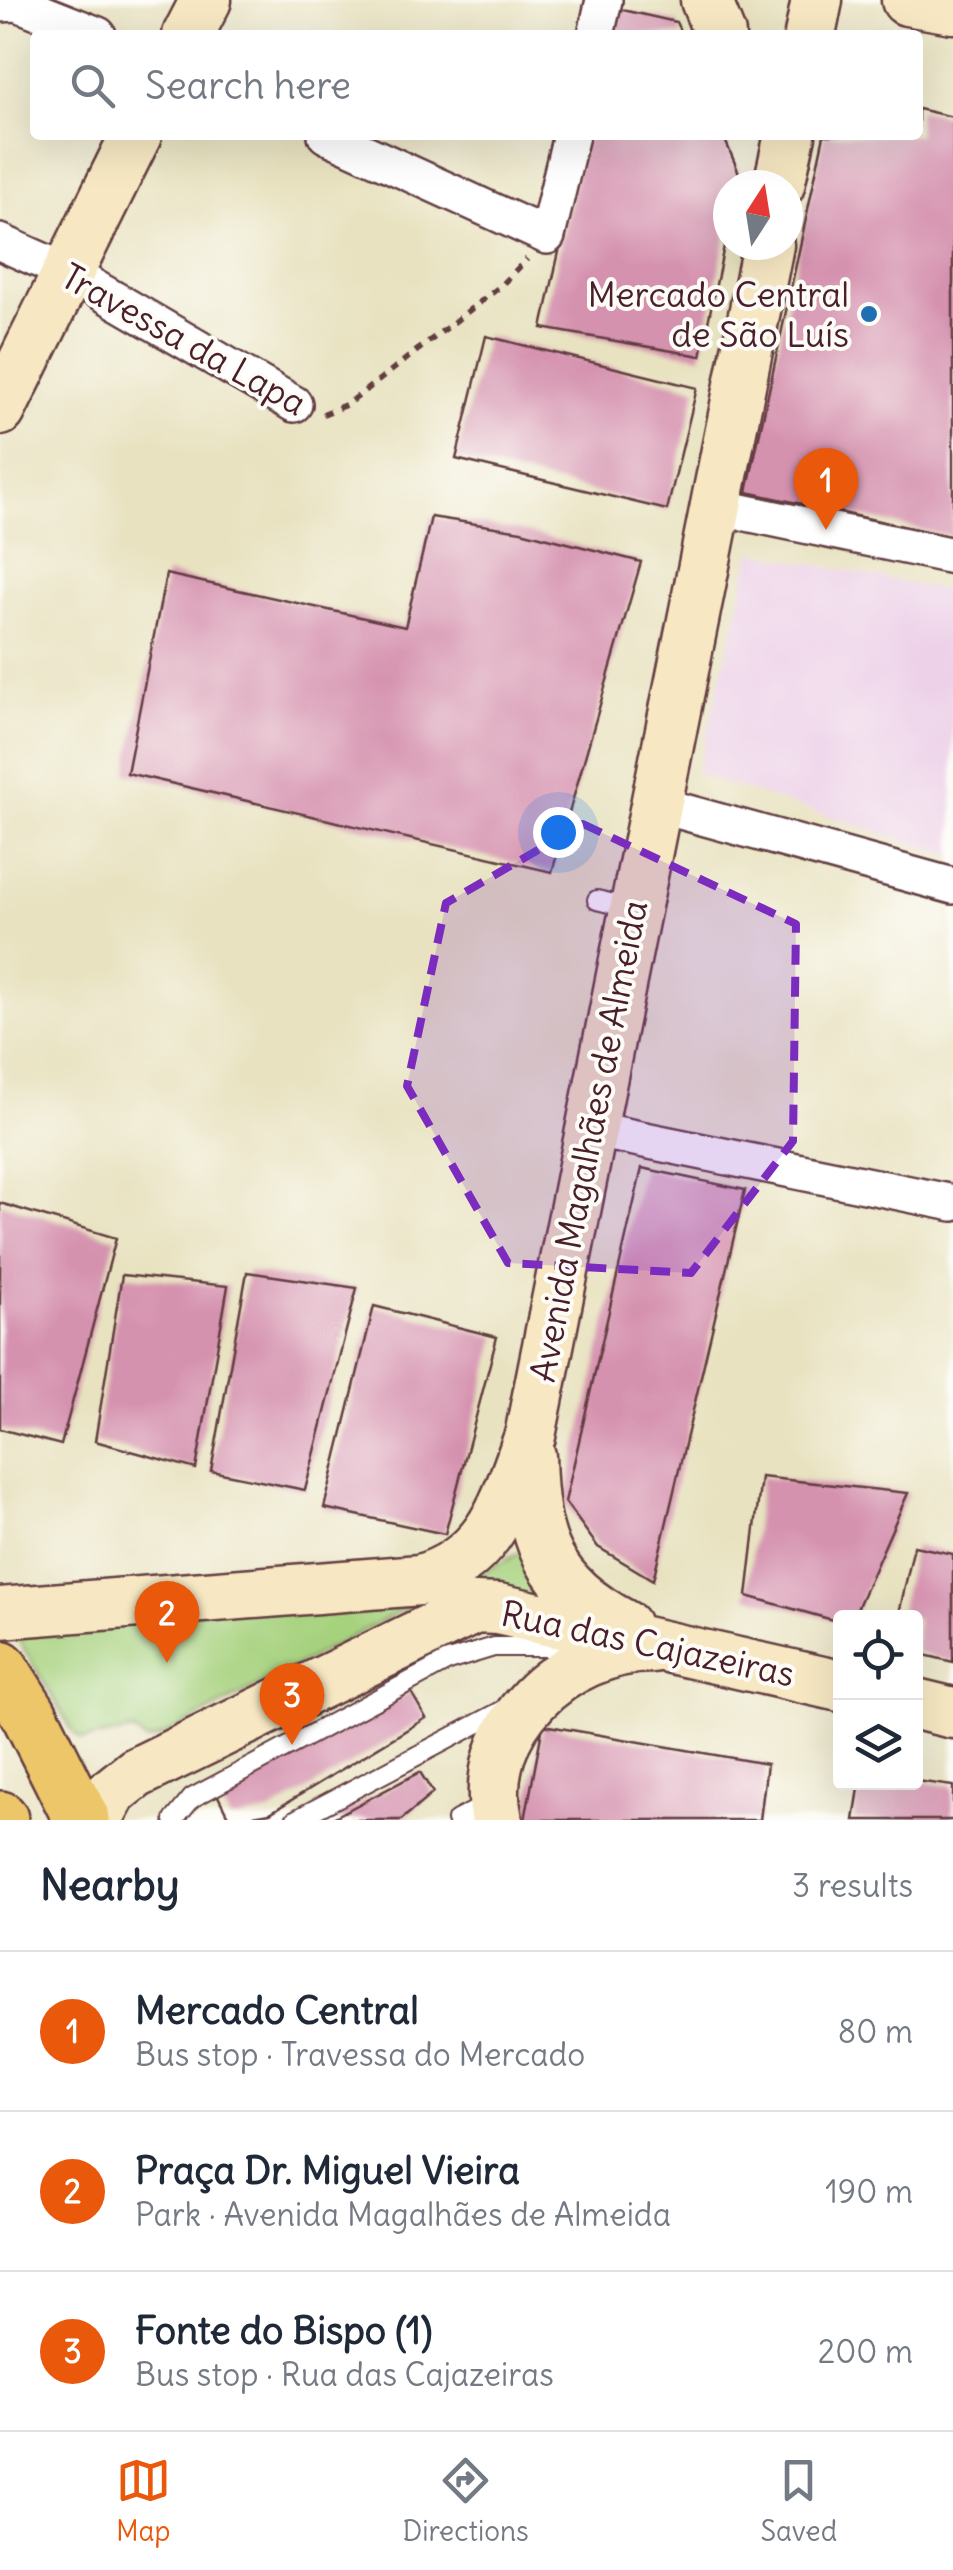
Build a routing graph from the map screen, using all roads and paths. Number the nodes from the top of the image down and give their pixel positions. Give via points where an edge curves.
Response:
1 (206, 0) edge
2 (604, 0) edge
3 (706, 0) edge
4 (817, 0) edge
5 (907, 0) edge
6 (0, 4) edge
7 (953, 8) edge
8 (85, 30) edge
9 (191, 30) edge
10 (597, 30) edge
11 (718, 30) edge
12 (811, 30) edge
13 (133, 140) edge
14 (337, 140) edge
15 (571, 140) edge
16 (765, 140) edge
17 (783, 167) edge
18 (547, 236) junction
19 (0, 242) edge
20 (765, 260) edge
21 (67, 272) junction
22 (294, 404) joint
23 (0, 410) edge
24 (718, 508) junction
25 (953, 556) edge
26 (655, 804) junction
27 (953, 886) edge
28 (591, 1129) junction
29 (953, 1204) edge
30 (530, 1436) junction
31 (0, 1613) edge
32 (669, 1648) junction
33 (0, 1668) edge
34 (833, 1684) edge
35 (541, 1690) junction
36 (923, 1706) edge
37 (953, 1713) edge
38 (482, 1814) edge
39 (82, 1820) edge
40 (98, 1820) edge
41 (174, 1820) edge
42 (294, 1820) edge

1 - 9 main road
2 - 10 street
3 - 11 main road
4 - 12 main road
5 - 7 main road
6 - 8 street via 17,3
13 - 21 main road
14 - 18 street
15 - 18 street
16 - 17 main road
18 - 22 path, Travessa da Lapa via 502,285 348,404 320,414
19 - 21 street, Travessa da Lapa
20 - 24 main road, Avenida Magalhães de Almeida
21 - 22 street, Travessa da Lapa
21 - 23 main road
24 - 25 street
24 - 26 main road, Avenida Magalhães de Almeida
26 - 27 street
26 - 28 main road, Avenida Magalhães de Almeida via 616,905
28 - 29 street
28 - 30 main road, Avenida Magalhães de Almeida
30 - 31 main road, Avenida Magalhães de Almeida via 485,1539 437,1575
30 - 32 main road via 538,1536 557,1572 607,1617
32 - 34 main road, Rua das Cajazeiras
32 - 35 main road via 582,1665
32 - 40 main road, Rua das Cajazeiras via 498,1609 461,1612 136,1773 112,1792
32 - 41 lane via 470,1652 192,1798
33 - 39 main road
35 - 38 main road via 516,1720
35 - 42 lane
36 - 37 main road

